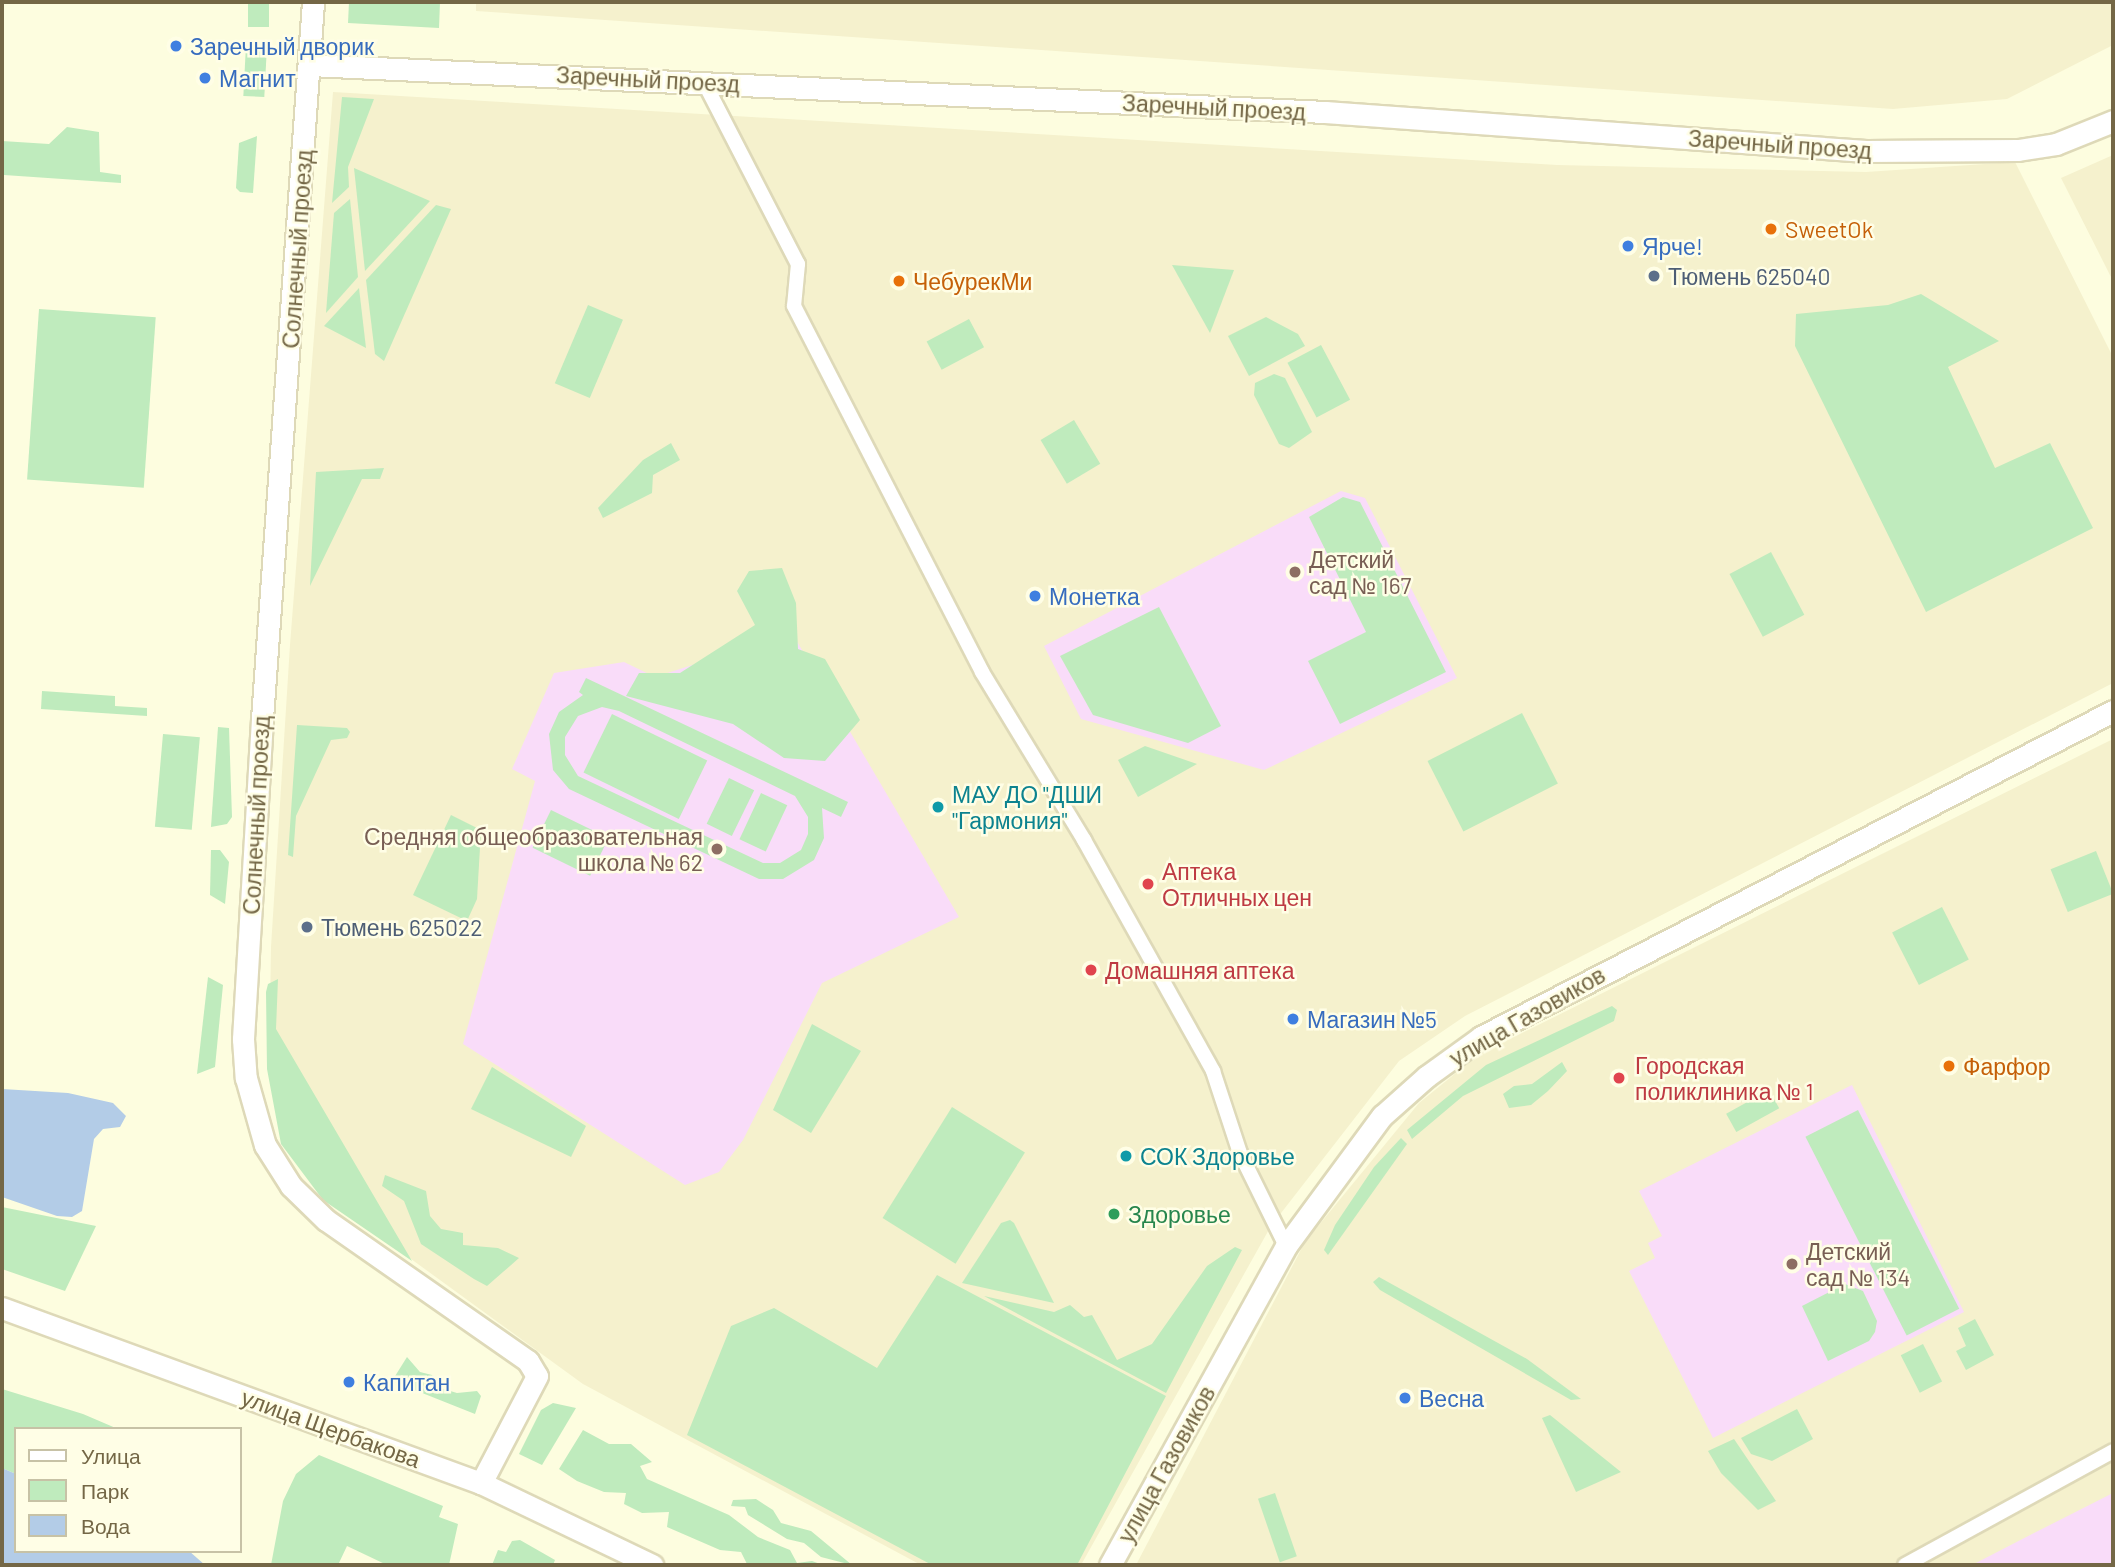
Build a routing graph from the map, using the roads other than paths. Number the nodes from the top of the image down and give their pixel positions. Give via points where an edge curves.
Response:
1 (313, 2) edge
2 (310, 65) junction
3 (704, 82) junction
4 (2113, 121) edge
5 (2113, 711) edge
6 (1286, 1246) junction
7 (2, 1308) edge
8 (2113, 1451) edge
9 (481, 1483) junction
10 (652, 1565) edge
11 (1110, 1565) edge
12 (1905, 1565) edge

1 - 2 street, Солнечный проезд
2 - 3 street, Заречный проезд
2 - 9 street, Солнечный проезд via 261,719 243,1040 246,1078 265,1145 291,1186 326,1220 519,1351 537,1376
3 - 4 street, Заречный проезд via 1325,112 1928,153 2056,144
3 - 6 street via 798,264 794,306 982,672 1084,840 1213,1071 1240,1153
5 - 6 street, улица Газовиков via 1480,1037 1382,1116
6 - 11 street, улица Газовиков
7 - 9 street, улица Щербакова
8 - 12 street
9 - 10 street, улица Щербакова

